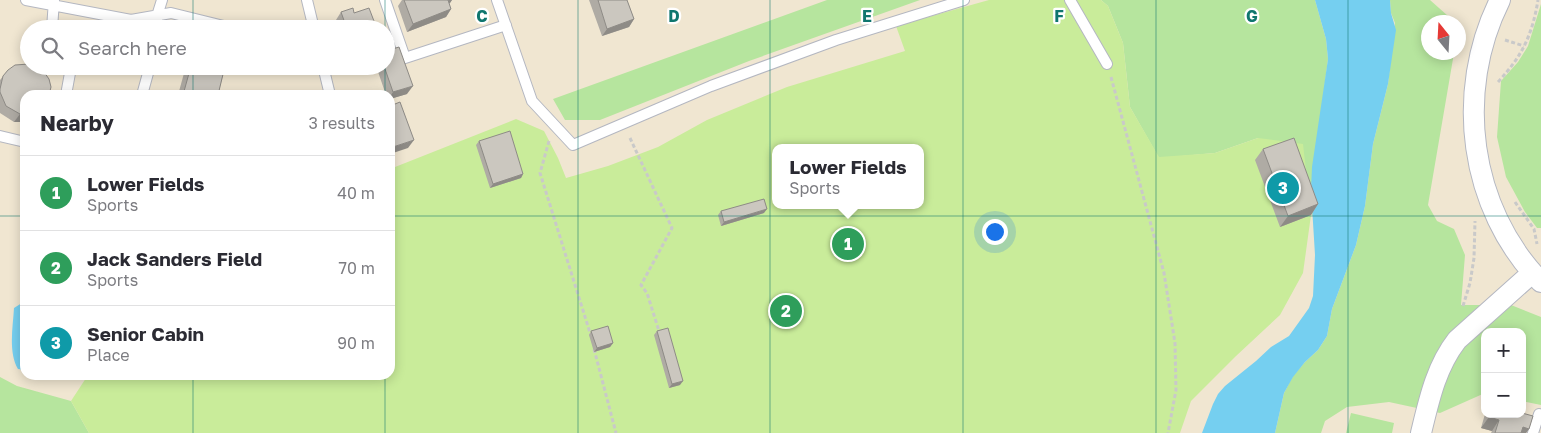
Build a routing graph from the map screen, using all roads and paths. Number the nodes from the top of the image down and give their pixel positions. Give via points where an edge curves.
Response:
1 (26, 0) edge
2 (162, 0) edge
3 (307, 0) edge
4 (385, 0) edge
5 (497, 0) edge
6 (964, 0) edge
7 (1070, 0) edge
8 (1538, 0) edge
9 (1494, 2) edge
10 (54, 3) edge
11 (157, 16) junction
12 (53, 20) edge
13 (157, 20) edge
14 (200, 20) edge
15 (312, 20) edge
16 (392, 20) edge
17 (506, 25) junction
18 (395, 29) edge
19 (1500, 38) dead end
20 (1524, 46) junction
21 (1107, 64) joint
22 (70, 75) edge
23 (148, 75) edge
24 (325, 75) edge
25 (1498, 83) dead end
26 (67, 90) edge
27 (143, 90) edge
28 (329, 90) edge
29 (554, 124) junction
30 (623, 124) junction
31 (0, 136) edge
32 (20, 141) edge
33 (1511, 195) dead end
34 (1475, 215) dead end
35 (1537, 245) dead end
36 (1536, 278) edge
37 (1462, 312) dead end
38 (660, 330) edge
39 (591, 337) edge
40 (594, 347) edge
41 (1539, 414) dead end
42 (616, 433) edge
43 (1168, 433) edge
44 (1421, 433) edge
45 (1533, 433) edge

1 - 10 lane
2 - 11 lane
3 - 15 lane
4 - 16 lane
5 - 17 lane
6 - 30 lane via 836,40 711,86
7 - 21 lane
8 - 20 path
9 - 36 street via 1479,58 1474,107 1476,150 1482,182 1493,211 1508,241
10 - 11 lane via 131,20
10 - 12 lane
11 - 13 lane
11 - 14 lane via 172,13
17 - 18 lane via 405,58
17 - 29 lane via 532,101
19 - 20 path
20 - 25 path via 1515,64
21 - 43 path via 1164,273 1175,344 1176,390
22 - 26 lane
23 - 27 lane
24 - 28 lane
29 - 30 lane via 573,144
29 - 39 path via 540,172
30 - 38 path via 672,228 641,285
31 - 32 lane
33 - 35 path via 1534,230
34 - 37 path via 1474,258
36 - 44 street via 1457,340 1438,371
40 - 42 path
41 - 45 lane

